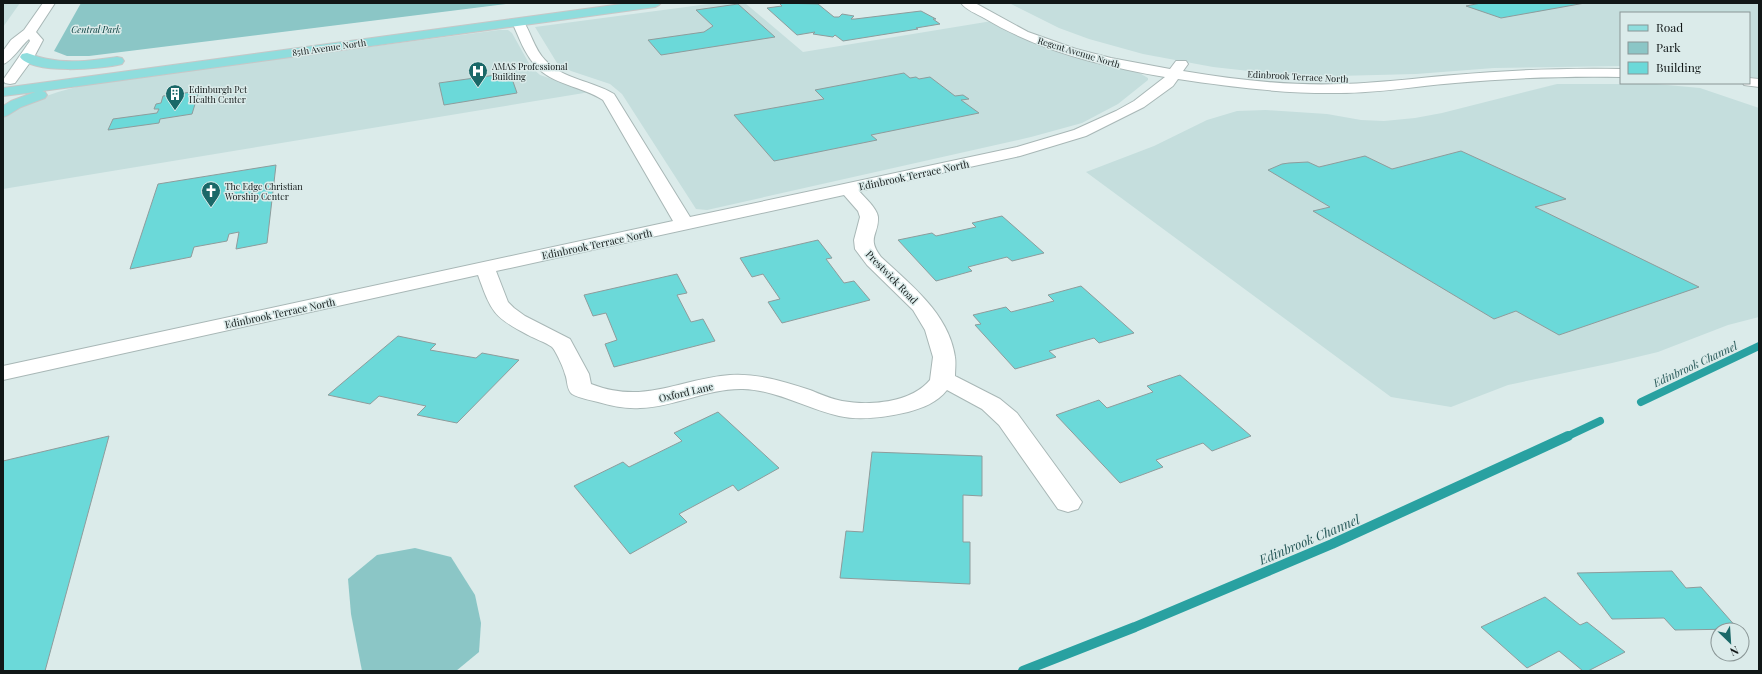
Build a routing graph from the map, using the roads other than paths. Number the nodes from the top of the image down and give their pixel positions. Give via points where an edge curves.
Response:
1 (49, 3) edge
2 (591, 3) edge
3 (655, 3) edge
4 (967, 3) edge
5 (518, 22) junction
6 (29, 34) junction
7 (317, 36) dead end
8 (337, 36) junction
9 (1100, 46) dead end
10 (27, 57) junction
11 (3, 60) edge
12 (127, 68) junction
13 (1178, 70) junction
14 (1620, 73) edge
15 (5, 85) edge
16 (3, 112) edge
17 (848, 189) junction
18 (685, 225) junction
19 (485, 268) junction
20 (3, 373) edge
21 (943, 379) junction
22 (1068, 502) dead end

1 - 6 street
2 - 8 main road, 85th Avenue North
3 - 5 main road, 85th Avenue North
4 - 13 street, Regent Avenue North via 1017,31 1052,45 1107,62
5 - 12 main road, 85th Avenue North
5 - 18 street via 539,62 547,69 600,90 609,98
6 - 10 street via 37,40
6 - 11 street via 16,42
7 - 8 main road
8 - 15 main road, 85th Avenue North
9 - 13 street, Regent Avenue North
10 - 12 main road via 39,62 64,66
10 - 15 street
12 - 15 main road, 85th Avenue North
12 - 16 main road via 60,88 16,104
13 - 14 street, Edinbrook Terrace North via 1238,84 1294,88 1364,88 1555,73
13 - 17 street, Edinbrook Terrace North via 1168,83 1139,104 1080,133 982,160
17 - 18 street, Edinbrook Terrace North
17 - 21 street, Prestwick Road via 869,217 864,240 865,249 921,306 936,330 944,357
18 - 19 street, Edinbrook Terrace North
19 - 20 street, Edinbrook Terrace North
19 - 21 street, Oxford Lane via 498,303 506,313 562,344 577,374 580,388 596,395 647,400 712,385 743,382 778,387 842,409 870,410 914,401 932,392
21 - 22 street via 991,404 1008,419

